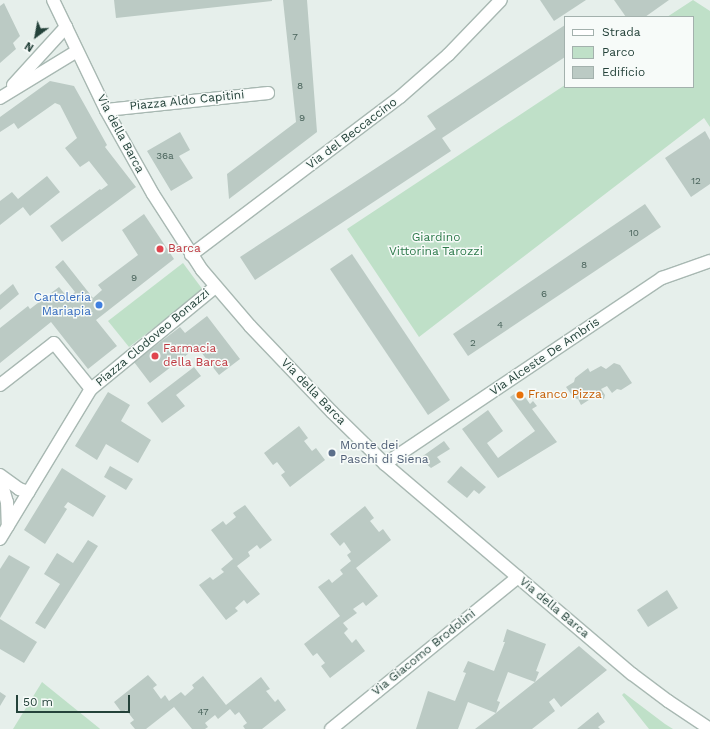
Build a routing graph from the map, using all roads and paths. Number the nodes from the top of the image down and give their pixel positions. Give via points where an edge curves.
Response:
1 (53, 0) edge
2 (501, 0) edge
3 (66, 27) junction
4 (78, 51) junction
5 (268, 93) dead end
6 (4, 95) edge
7 (106, 110) junction
8 (192, 255) junction
9 (710, 261) edge
10 (215, 287) junction
11 (0, 385) edge
12 (91, 389) junction
13 (385, 464) junction
14 (0, 476) edge
15 (29, 492) junction
16 (8, 526) junction
17 (0, 539) edge
18 (518, 578) junction
19 (330, 729) edge
20 (710, 729) edge

1 - 3 street, Via della Barca
2 - 8 street, Via del Beccaccino via 448,55 406,92
3 - 4 street, Via della Barca
3 - 6 street
4 - 6 street
4 - 7 street, Via della Barca
5 - 7 street, Piazza Aldo Capitini
7 - 8 street, Via della Barca via 153,194
8 - 10 street, Via della Barca
9 - 13 street, Via Alceste De Ambris via 662,278
10 - 12 street, Piazza Clodoveo Bonazzi
10 - 13 street, Via della Barca via 284,363
11 - 12 street, Piazza Clodoveo Bonazzi via 54,343
12 - 15 street, Piazza Clodoveo Bonazzi
13 - 18 street, Via della Barca
14 - 15 street via 19,489
14 - 16 street via 7,502
15 - 16 street, Piazza Clodoveo Bonazzi
16 - 17 street, Piazza Clodoveo Bonazzi
18 - 19 street, Via Giacomo Brodolini
18 - 20 street, Via della Barca via 644,683

